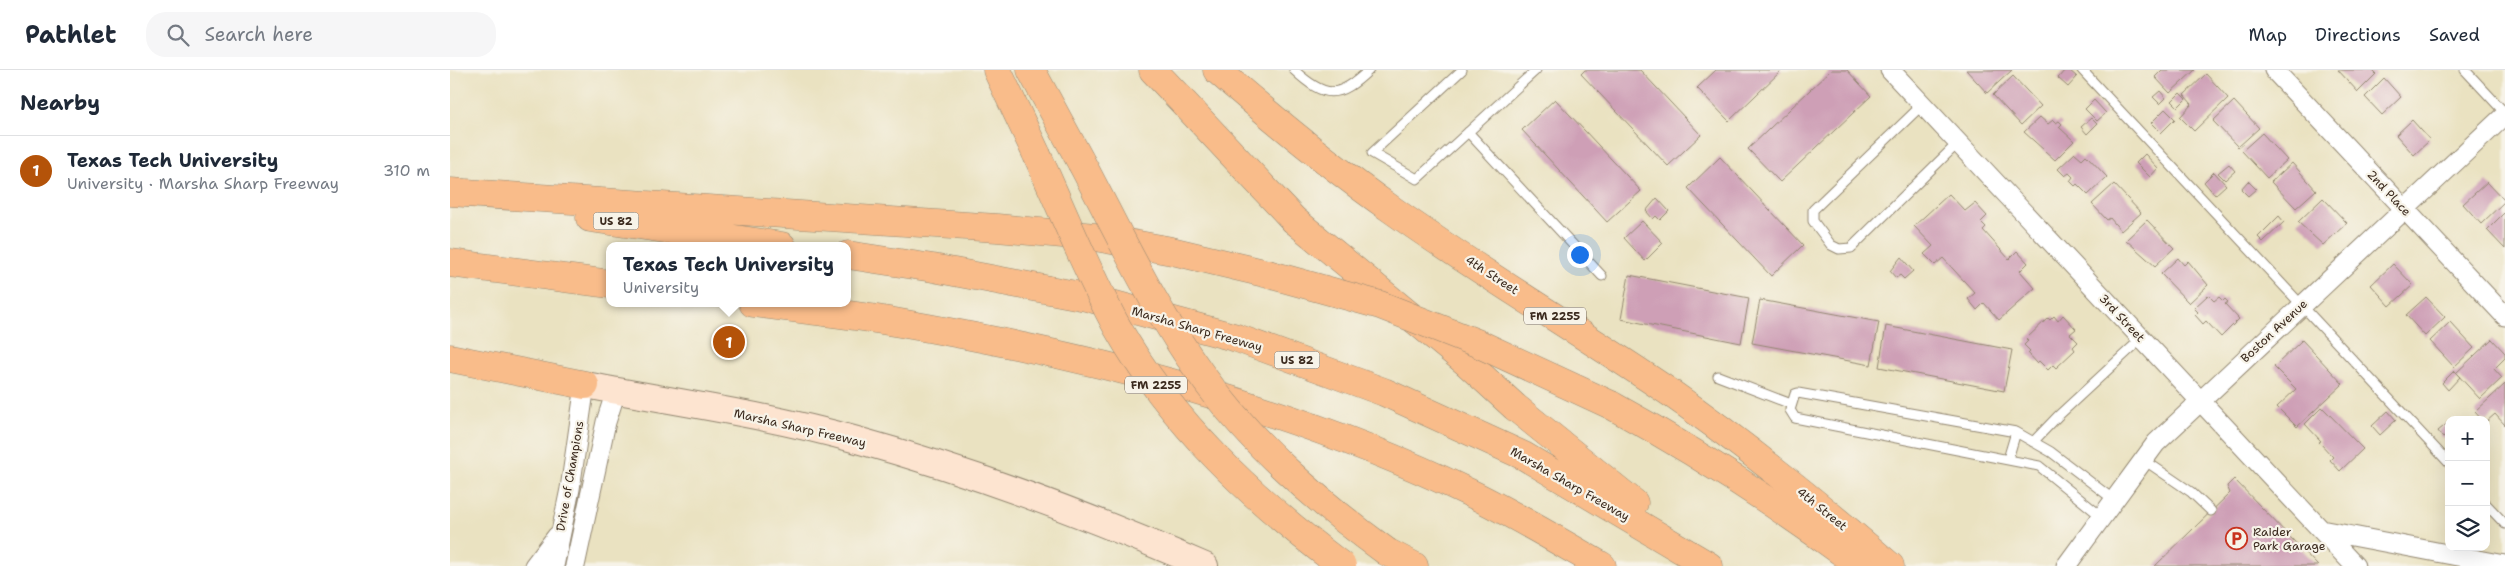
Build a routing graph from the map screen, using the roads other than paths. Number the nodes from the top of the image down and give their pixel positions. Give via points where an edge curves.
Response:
1 (997, 70) edge
2 (1031, 70) edge
3 (1153, 70) edge
4 (1217, 70) edge
5 (1294, 70) edge
6 (1369, 70) edge
7 (1462, 70) edge
8 (1536, 70) edge
9 (1890, 70) edge
10 (2082, 70) edge
11 (2274, 70) edge
12 (2465, 70) edge
13 (1922, 104) junction
14 (2505, 114) edge
15 (1468, 132) junction
16 (1958, 143) junction
17 (450, 192) edge
18 (450, 197) edge
19 (2404, 209) junction
20 (755, 242) edge
21 (851, 256) edge
22 (450, 263) edge
23 (1602, 276) dead end
24 (606, 283) edge
25 (2301, 306) junction
26 (782, 307) edge
27 (2505, 316) edge
28 (2141, 339) junction
29 (450, 358) edge
30 (1718, 376) dead end
31 (586, 385) junction
32 (616, 391) junction
33 (2199, 401) junction
34 (1791, 404) junction
35 (2016, 432) junction
36 (2033, 442) junction
37 (2008, 459) junction
38 (2144, 460) junction
39 (2446, 461) edge
40 (2114, 500) junction
41 (2488, 506) edge
42 (2211, 511) dead end
43 (2102, 517) junction
44 (2505, 524) edge
45 (561, 528) junction
46 (2321, 530) junction
47 (2505, 565) edge
48 (534, 566) edge
49 (554, 566) edge
50 (575, 566) edge
51 (1206, 566) edge
52 (1342, 566) edge
53 (1414, 566) edge
54 (1602, 566) edge
55 (1709, 566) edge
56 (1720, 566) edge
57 (1861, 566) edge
58 (1890, 566) edge
59 (2066, 566) edge
60 (2354, 566) edge

1 - 52 main road, FM 2255, bridge via 1118,327 1165,398 1210,453 1288,526
2 - 53 main road, bridge via 1158,307 1201,374 1265,451 1342,520 1386,552
3 - 56 main road via 1294,220 1614,489
4 - 58 main road, 4th Street / FM 2255 via 1302,144 1391,210 1576,329 1708,420 1806,495
5 - 6 lane via 1321,91 1339,92
7 - 15 lane via 1372,153 1417,179
8 - 15 lane
9 - 13 street, 3rd Street
10 - 25 lane
11 - 19 street, 2nd Place
12 - 14 lane
13 - 16 street, 3rd Street
13 - 16 lane via 1813,210 1812,221 1831,245 1839,249 1851,248
14 - 19 street, Boston Avenue
15 - 23 lane
16 - 28 street, 3rd Street
17 - 57 main road, bridge via 1094,237 1259,271 1380,305 1477,343 1611,405 1736,478
18 - 20 main road, US 82
19 - 25 street, Boston Avenue
19 - 27 street, 2nd Place
21 - 55 main road, Marsha Sharp Freeway / US 82 via 933,268 1086,297 1237,338 1384,392 1524,456
22 - 24 main road
25 - 33 street, Boston Avenue
25 - 39 lane
26 - 54 main road via 899,323 1035,350 1192,387 1345,439 1468,492
28 - 33 street, 3rd Street
28 - 36 lane
29 - 31 main road
30 - 34 lane
31 - 32 main road, Marsha Sharp Freeway
31 - 45 street, Drive of Champions
32 - 50 street, Drive of Champions via 606,422
32 - 51 main road, Marsha Sharp Freeway via 762,418 872,444 988,480
33 - 38 street, Boston Avenue via 2156,443
33 - 46 street, 3rd Street
34 - 35 lane via 1798,393
34 - 37 lane via 1790,410 1796,418
35 - 36 lane
35 - 37 lane
36 - 40 lane
37 - 43 lane via 2038,466
38 - 40 street, Boston Avenue
38 - 42 lane via 2191,492
40 - 43 street, Boston Avenue
41 - 44 lane
43 - 59 street, Boston Avenue
45 - 48 street
45 - 49 street, Drive of Champions
46 - 47 street
46 - 60 street, 3rd Street

